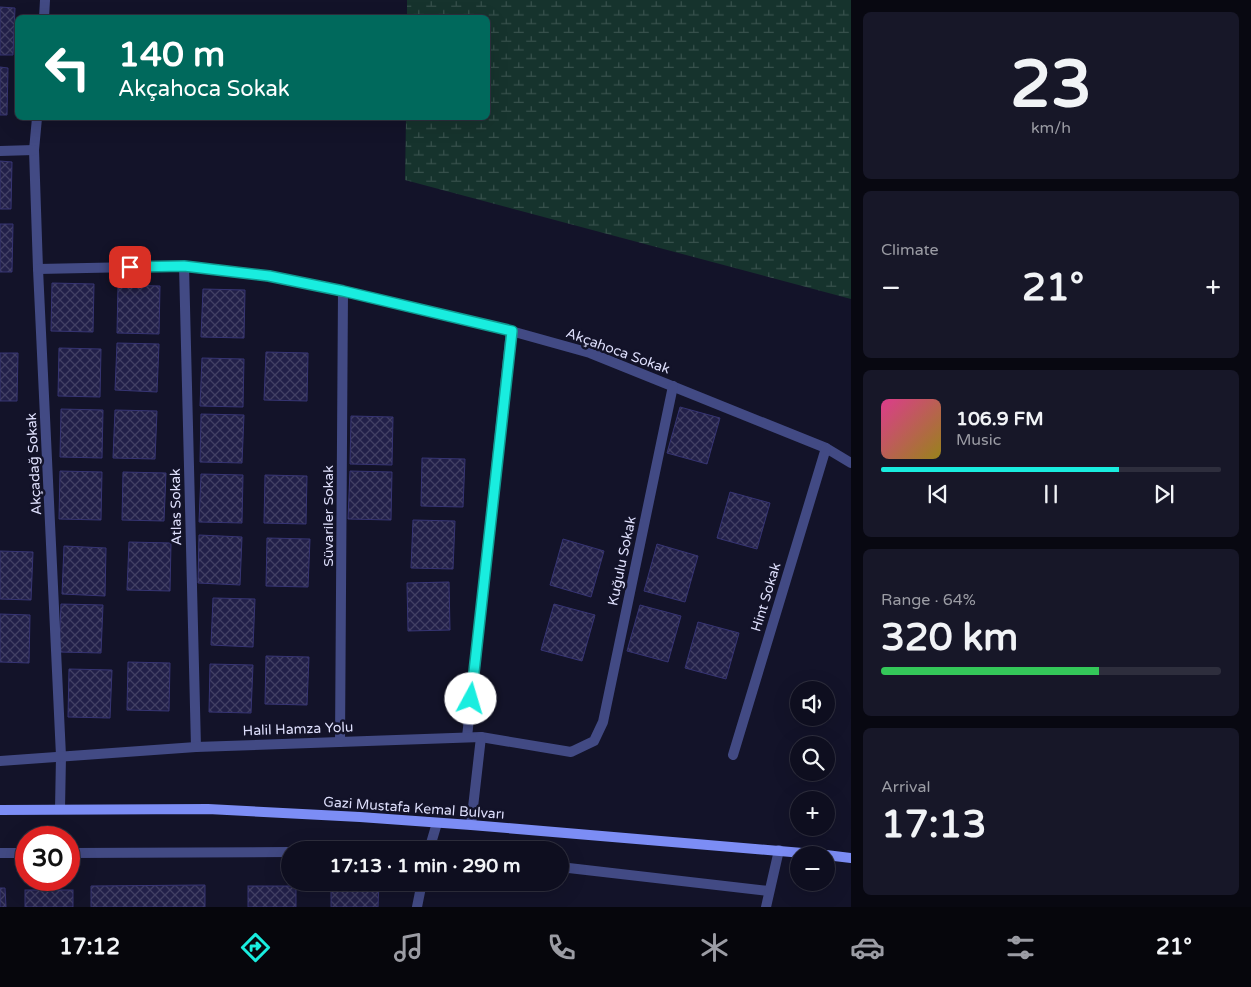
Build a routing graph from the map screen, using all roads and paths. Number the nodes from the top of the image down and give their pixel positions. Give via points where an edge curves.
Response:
1 (45, 0) edge
2 (44, 15) edge
3 (37, 120) edge
4 (34, 150) junction
5 (0, 151) edge
6 (184, 266) junction
7 (38, 269) junction
8 (343, 291) junction
9 (512, 331) junction
10 (673, 386) junction
11 (826, 448) junction
12 (851, 463) edge
13 (466, 737) junction
14 (481, 737) junction
15 (594, 741) joint
16 (340, 742) junction
17 (196, 747) junction
18 (733, 755) dead end
19 (62, 756) junction
20 (0, 761) edge
21 (60, 809) junction
22 (0, 810) edge
23 (437, 823) junction
24 (471, 825) junction
25 (432, 841) edge
26 (779, 850) junction
27 (790, 851) edge
28 (281, 852) edge
29 (0, 853) edge
30 (15, 853) edge
31 (80, 853) edge
32 (835, 856) edge
33 (851, 858) edge
34 (569, 868) edge
35 (420, 891) edge
36 (769, 891) junction
37 (417, 907) edge
38 (766, 907) edge

1 - 2 street
3 - 4 street, Akçadağ Sokak
4 - 5 street
4 - 7 street, Akçadağ Sokak
6 - 7 street, Akçahoca Sokak
6 - 8 street, Akçahoca Sokak via 269,276
6 - 17 street, Atlas Sokak
7 - 19 street, Akçadağ Sokak
8 - 9 street, Akçahoca Sokak
8 - 16 street, Süvariler Sokak
9 - 10 street, Akçahoca Sokak via 590,353
9 - 13 street
10 - 11 street, Akçahoca Sokak
10 - 15 street, Kuğulu Sokak via 603,722
11 - 12 street, Akçahoca Sokak
11 - 18 street, Hint Sokak
13 - 14 street, Halil Hamza Yolu
13 - 16 street, Halil Hamza Yolu
14 - 15 street, Halil Hamza Yolu via 571,752
14 - 24 street
16 - 17 street, Halil Hamza Yolu
17 - 19 street, Halil Hamza Yolu
19 - 20 street, Halil Hamza Yolu
19 - 21 street, Akçadağ Sokak
21 - 22 main road, Gazi Mustafa Kemal Bulvarı
21 - 23 main road, Gazi Mustafa Kemal Bulvarı via 208,809
23 - 24 main road, Gazi Mustafa Kemal Bulvarı
23 - 25 street
24 - 26 main road, Gazi Mustafa Kemal Bulvarı
26 - 27 main road, Gazi Mustafa Kemal Bulvarı
26 - 36 street
28 - 31 street
29 - 30 street
32 - 33 main road, Gazi Mustafa Kemal Bulvarı
34 - 36 street
35 - 37 street
36 - 38 street

